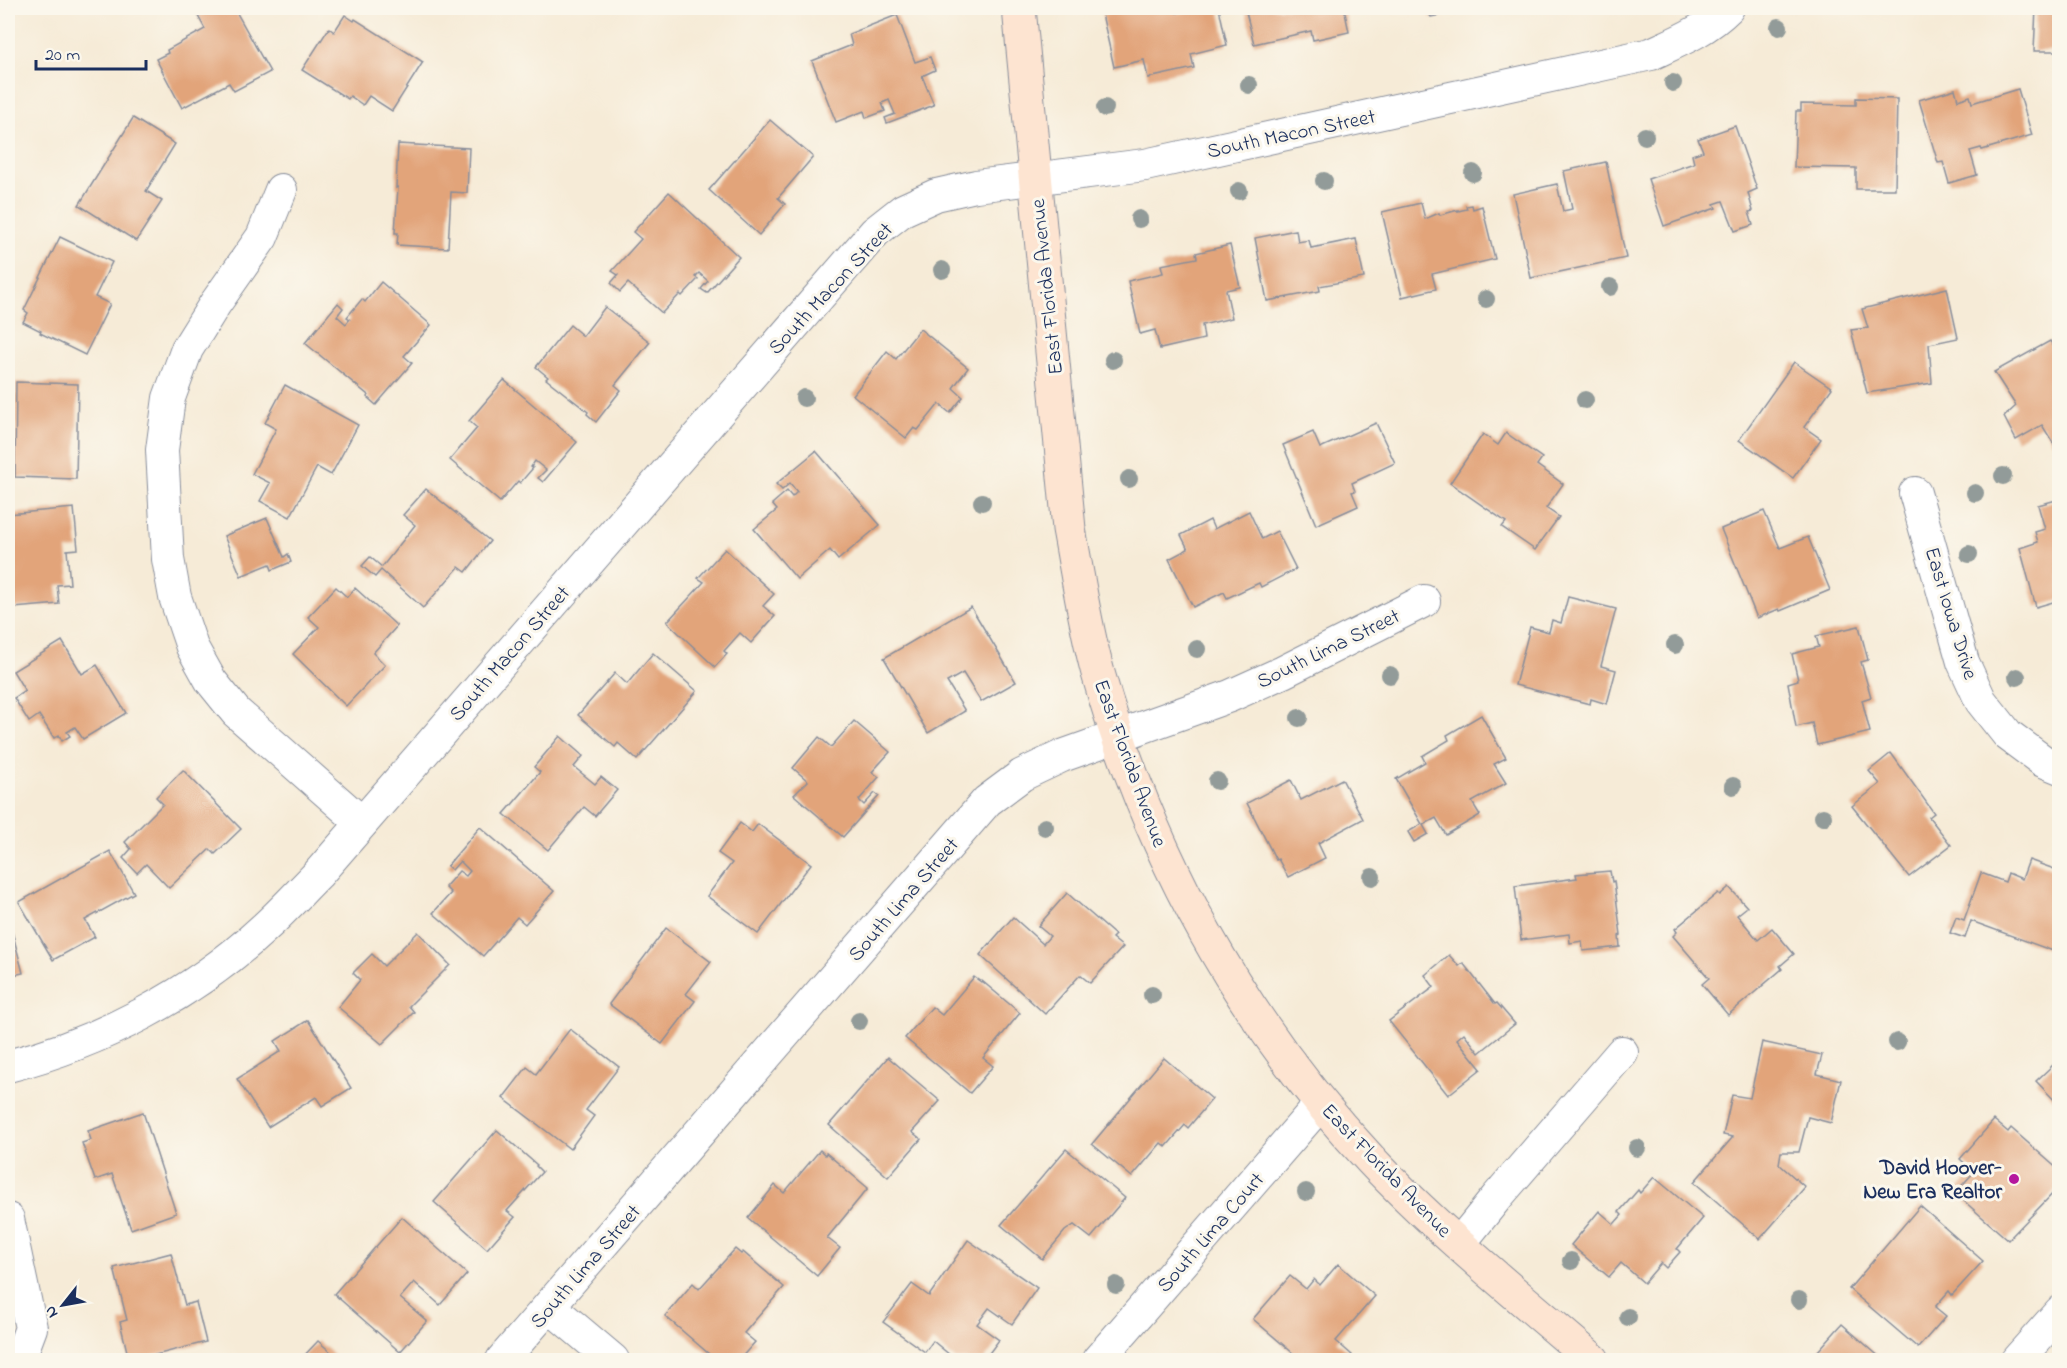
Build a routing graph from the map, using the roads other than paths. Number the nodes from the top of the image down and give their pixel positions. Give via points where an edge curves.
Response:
1 (1019, 8) edge
2 (1728, 8) edge
3 (1035, 180) junction
4 (281, 190) dead end
5 (1915, 493) dead end
6 (1425, 601) dead end
7 (1117, 736) junction
8 (2060, 768) edge
9 (362, 823) junction
10 (1622, 1052) dead end
11 (8, 1066) edge
12 (1321, 1103) junction
13 (8, 1219) edge
14 (1459, 1244) junction
15 (549, 1306) junction
16 (2060, 1312) edge
17 (19, 1360) edge
18 (502, 1360) edge
19 (613, 1360) edge
20 (1098, 1360) edge
21 (1593, 1360) edge
22 (2018, 1360) edge

1 - 3 street, East Florida Avenue
2 - 3 street, South Macon Street via 1691,36 1651,54 1145,165
3 - 7 street, East Florida Avenue via 1069,529 1082,605
3 - 9 street, South Macon Street via 936,195 903,210 875,232
4 - 9 street via 262,237 187,349 169,398 162,450 168,559 175,597 192,647 211,681 236,712
5 - 8 street, East Iowa Drive via 1963,662 1981,701 2008,735 2043,762
6 - 7 street, South Lima Street via 1230,696
7 - 12 street, East Florida Avenue via 1186,900 1249,1005
7 - 15 street, South Lima Street via 1022,775 987,801
9 - 11 street, South Macon Street via 262,930 212,971 158,1006 99,1035
10 - 14 street
12 - 14 street, East Florida Avenue via 1371,1160
12 - 20 street, South Lima Court
13 - 17 street via 31,1328
14 - 21 street, East Florida Avenue
15 - 18 street, South Lima Street
15 - 19 street
16 - 22 street

